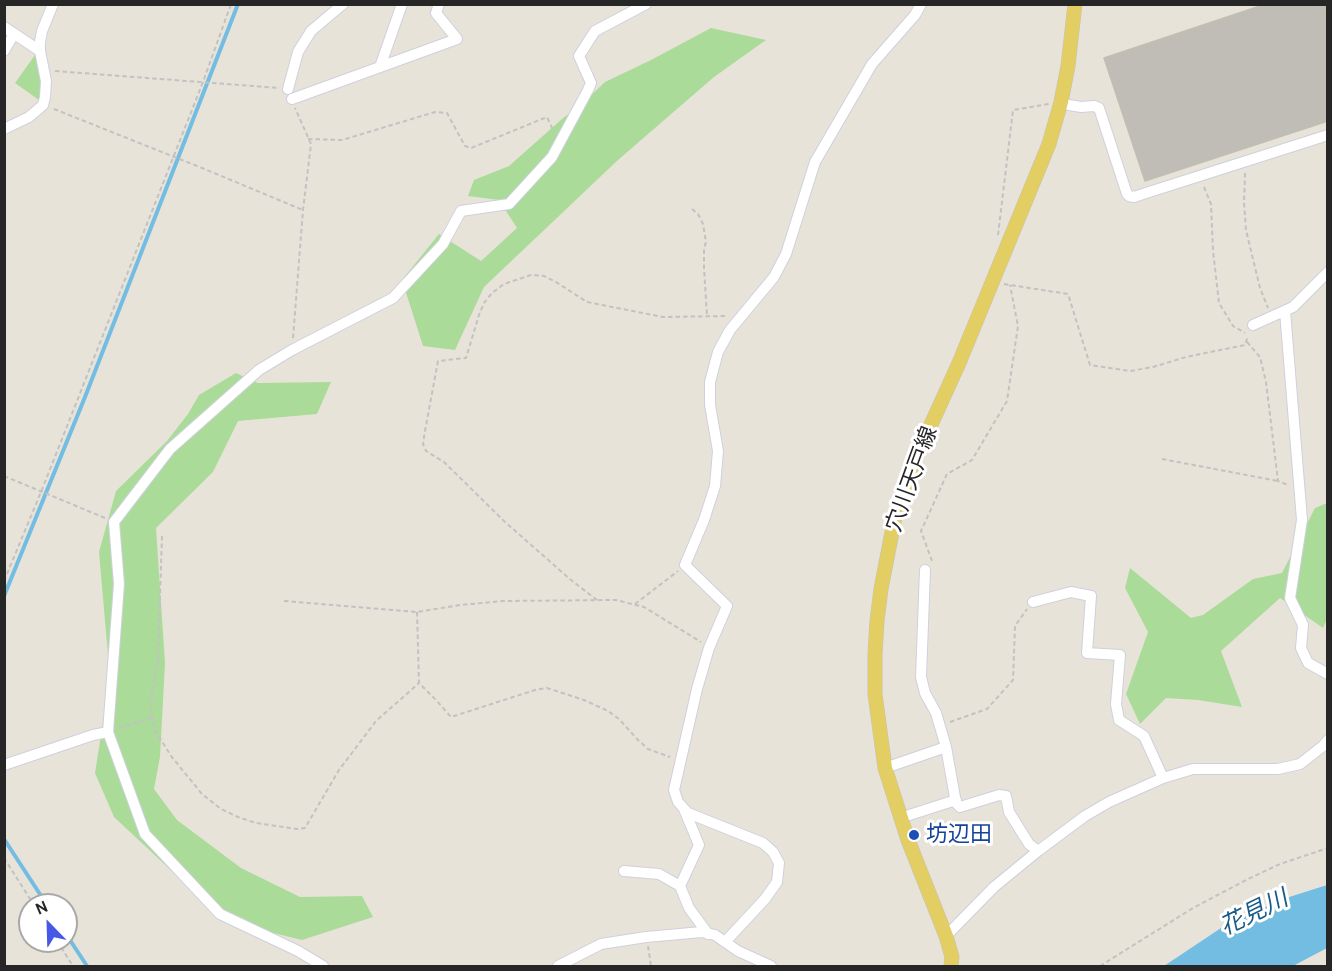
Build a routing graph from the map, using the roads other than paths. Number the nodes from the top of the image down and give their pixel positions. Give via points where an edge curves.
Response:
1 (53, 4) edge
2 (343, 4) edge
3 (402, 4) edge
4 (439, 4) edge
5 (646, 4) edge
6 (921, 4) edge
7 (1075, 4) edge
8 (4, 27) edge
9 (15, 34) junction
10 (4, 51) edge
11 (40, 51) junction
12 (380, 67) junction
13 (1061, 102) junction
14 (4, 129) edge
15 (1328, 135) edge
16 (1328, 272) edge
17 (1285, 311) junction
18 (1253, 325) dead end
19 (925, 570) road end
20 (1032, 602) road end
21 (1328, 674) edge
22 (108, 732) junction
23 (1328, 740) edge
24 (946, 747) junction
25 (4, 765) edge
26 (885, 768) junction
27 (1163, 778) junction
28 (956, 800) junction
29 (684, 809) junction
30 (900, 818) junction
31 (1038, 851) junction
32 (624, 871) dead end
33 (680, 886) junction
34 (708, 934) junction
35 (946, 936) junction
36 (725, 942) junction
37 (322, 966) edge
38 (558, 966) edge
39 (771, 966) edge
40 (950, 966) edge

1 - 11 street via 42,31
2 - 12 street via 311,31 298,52 290,94
3 - 12 street
4 - 12 street via 436,13 457,39
5 - 22 street via 596,31 579,56 591,83 552,157 509,204 461,211 443,244 393,298 259,370 170,449 114,522 119,585
6 - 29 street via 854,92 814,162 786,254 774,277 729,330 718,352 710,381 718,451 715,486 685,565 727,606 697,689 674,790
7 - 13 main road, 穴川天戸線
8 - 9 street
9 - 10 street
9 - 11 street
11 - 14 street via 46,81 43,105
13 - 15 street via 1099,108 1127,194 1134,197
13 - 26 main road, 穴川天戸線 via 1049,144 914,462 895,517 881,589 875,654 875,694
16 - 17 street
17 - 18 street
17 - 21 street via 1302,520 1290,598 1303,625 1301,648 1308,663
19 - 24 street via 921,677
20 - 27 street via 1071,592 1091,596 1087,653 1120,655 1116,704 1119,720 1144,736
22 - 25 street
22 - 37 street via 145,834 220,914
23 - 27 street via 1300,764 1278,769 1193,769
24 - 26 street
24 - 28 street
26 - 30 main road, 穴川天戸線
27 - 31 street via 1085,816
28 - 30 street
28 - 31 street via 960,807 1006,796 1009,812 1029,844
29 - 33 street via 699,845
29 - 36 street via 763,843 779,863 777,882
30 - 35 main road, 穴川天戸線
31 - 35 street via 994,887
32 - 33 street via 659,874
33 - 34 street via 689,908
34 - 36 street
34 - 38 street via 601,944
35 - 40 main road, 穴川天戸線 via 952,957
36 - 39 street

